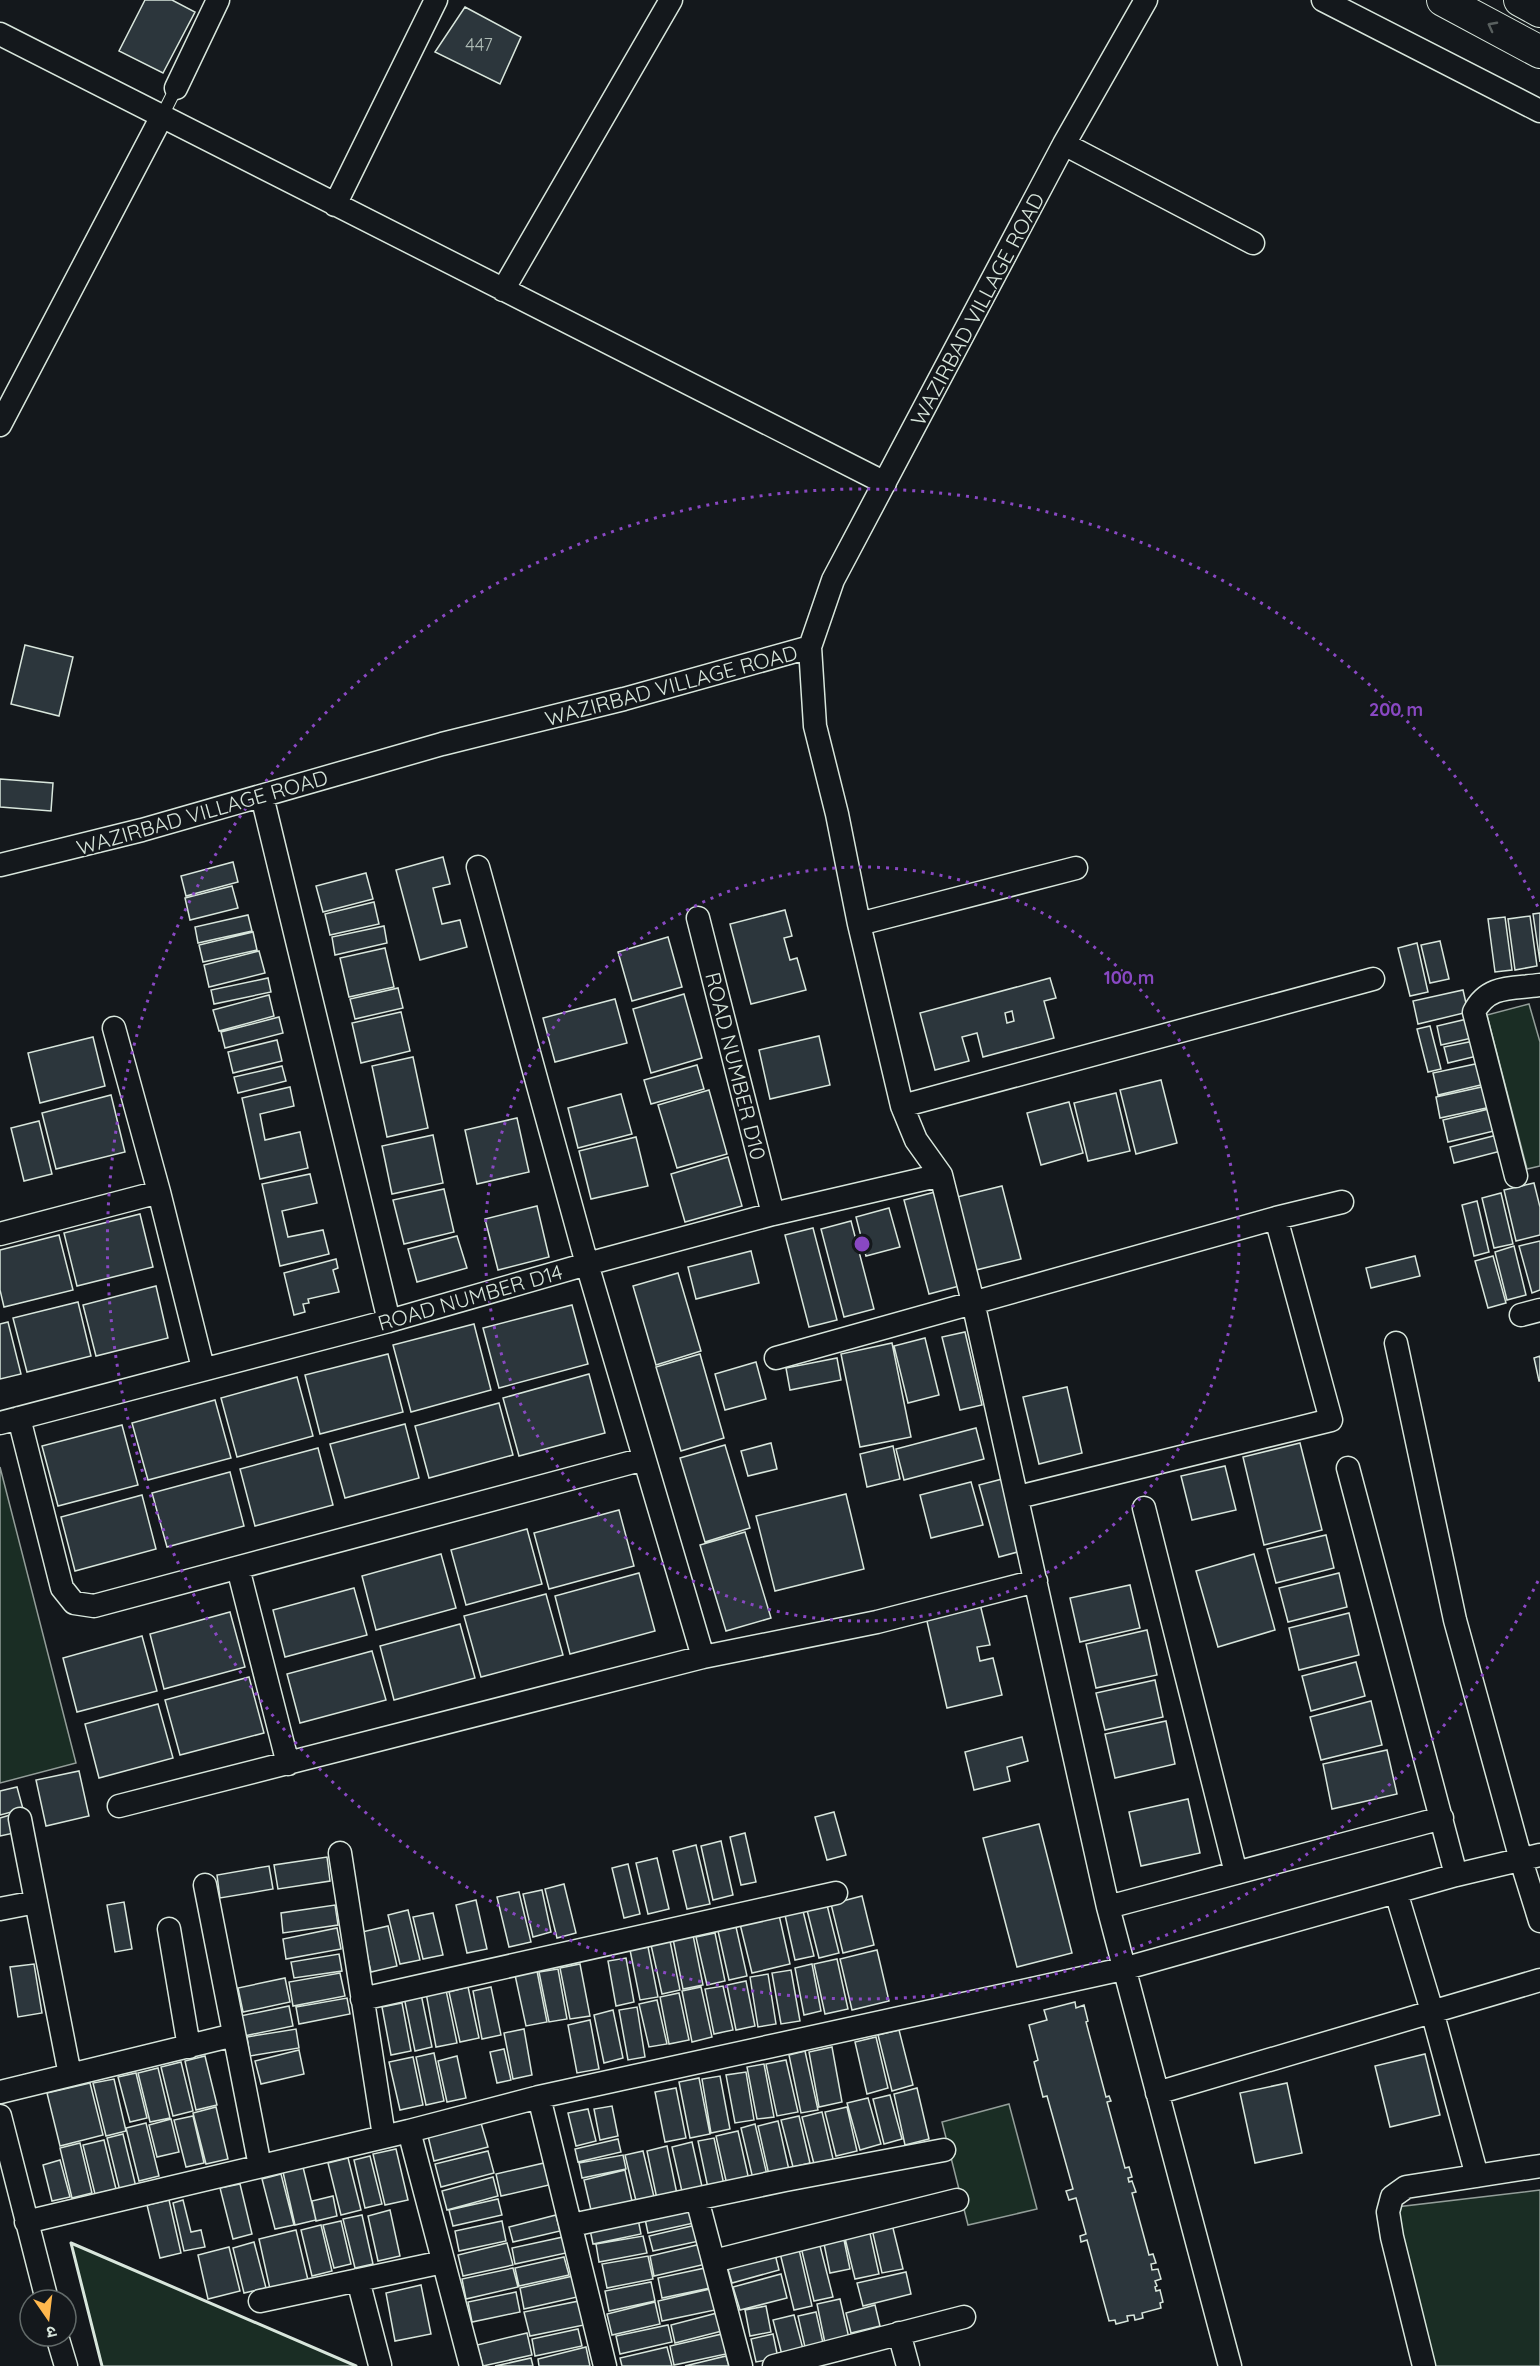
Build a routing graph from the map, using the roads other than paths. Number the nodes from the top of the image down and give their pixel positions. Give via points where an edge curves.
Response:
1 (218, 0) edge
2 (436, 0) edge
3 (671, 0) edge
4 (1146, 0) edge
5 (1323, 0) edge
6 (1443, 0) edge
7 (1520, 0) edge
8 (1540, 11) edge
9 (0, 34) edge
10 (1540, 52) edge
11 (176, 88) joint
12 (1540, 111) edge
13 (162, 116) junction
14 (1064, 144) junction
15 (335, 205) junction
16 (1253, 243) dead end
17 (503, 290) junction
18 (0, 426) edge
19 (885, 483) junction
20 (810, 647) junction
21 (262, 796) junction
22 (0, 865) edge
23 (478, 867) dead end
24 (1076, 868) dead end
25 (698, 918) dead end
26 (859, 924) junction
27 (1373, 979) dead end
28 (1540, 985) edge
29 (114, 1028) dead end
30 (902, 1106) junction
31 (941, 1175) junction
32 (1516, 1176) dead end
33 (159, 1192) junction
34 (1342, 1202) dead end
35 (773, 1214) junction
36 (1276, 1218) junction
37 (0, 1234) edge
38 (587, 1264) junction
39 (973, 1302) junction
40 (389, 1321) junction
41 (1396, 1343) dead end
42 (776, 1358) dead end
43 (203, 1368) junction
44 (9, 1420) edge
45 (644, 1460) junction
46 (1348, 1468) dead end
47 (1018, 1497) junction
48 (1144, 1508) dead end
49 (238, 1568) junction
50 (1036, 1581) junction
51 (703, 1657) junction
52 (288, 1764) junction
53 (119, 1806) dead end
54 (1442, 1818) junction
55 (20, 1819) dead end
56 (340, 1853) dead end
57 (1531, 1858) edge
58 (1236, 1873) junction
59 (1456, 1875) junction
60 (205, 1885) dead end
61 (1396, 1892) junction
62 (836, 1893) dead end
63 (36, 1902) junction
64 (1108, 1907) junction
65 (0, 1909) edge
66 (1540, 1921) edge
67 (169, 1929) dead end
68 (1123, 1969) junction
69 (1540, 1980) edge
70 (362, 1999) junction
71 (1432, 2011) junction
72 (234, 2035) junction
73 (189, 2047) junction
74 (70, 2075) junction
75 (0, 2092) edge
76 (1156, 2093) junction
77 (539, 2097) junction
78 (0, 2116) edge
79 (409, 2131) junction
80 (384, 2136) junction
81 (944, 2150) dead end
82 (260, 2166) junction
83 (1540, 2166) edge
84 (1477, 2176) junction
85 (697, 2199) junction
86 (957, 2200) dead end
87 (26, 2222) junction
88 (572, 2225) junction
89 (714, 2261) junction
90 (443, 2262) junction
91 (358, 2280) junction
92 (44, 2288) edge
93 (260, 2301) dead end
94 (964, 2317) dead end
95 (899, 2333) junction
96 (61, 2348) edge
97 (380, 2365) edge
98 (66, 2366) edge
99 (471, 2366) edge
100 (605, 2366) edge
101 (741, 2366) edge
102 (774, 2366) edge
103 (908, 2366) edge
104 (1230, 2366) edge
105 (1424, 2366) edge

1 - 11 street
2 - 15 street
3 - 17 street
4 - 14 street, WAZIRBAD VILLAGE ROAD
5 - 12 street
10 -> 6 main road
7 - 8 main road
9 - 13 street
11 - 13 lane
13 - 15 street
13 - 18 street
14 - 16 street
14 - 19 street, WAZIRBAD VILLAGE ROAD
15 - 17 street
17 - 19 street
19 - 20 street, WAZIRBAD VILLAGE ROAD via 833,580
20 - 21 street, WAZIRBAD VILLAGE ROAD
20 - 26 street via 816,726
21 - 22 street, WAZIRBAD VILLAGE ROAD
21 - 40 street
23 - 38 street
24 - 26 street
25 - 35 street, ROAD NUMBER D10
26 - 30 street
27 - 30 street
28 - 32 street via 1492,991 1480,1000 1474,1012
29 - 33 street
30 - 31 street via 916,1140
31 - 35 street, ROAD NUMBER D14
31 - 39 street
33 - 37 street
33 - 43 street
34 - 36 street
35 - 38 street, ROAD NUMBER D14
36 - 39 street
36 - 47 street via 1331,1420
38 - 40 street, ROAD NUMBER D14
38 - 45 street
39 - 42 street
39 - 47 street
40 - 43 street, ROAD NUMBER D14
41 - 57 street via 1455,1620
43 - 44 street, ROAD NUMBER D14
44 - 49 street via 62,1588 74,1603 94,1606
45 - 49 street
45 - 51 street
46 - 54 street
47 - 50 street
48 - 58 street
49 - 52 street
50 - 51 street via 877,1622
50 - 64 street
51 - 52 street
52 - 53 street
54 - 58 street
54 - 59 street
55 - 63 street
56 - 70 street
57 - 59 street
57 - 66 street
58 - 64 street
59 - 61 street
60 - 72 street
61 - 68 street
61 - 71 street
62 - 70 street
63 - 65 street
63 - 74 street
64 - 68 street
67 - 73 street
68 - 76 street
68 - 77 street
69 - 71 street
70 - 80 street
71 - 76 street
71 - 84 street
72 - 73 street
72 - 82 street
73 - 74 street
74 - 75 street
76 - 104 street
77 - 79 street
77 - 88 street
78 - 87 street
79 - 80 street
79 - 90 street
80 - 82 street
81 - 85 street
82 - 87 street
83 - 84 street
84 - 105 street via 1406,2187 1392,2197 1388,2212 1392,2237
85 - 88 street
85 - 89 street
86 - 89 street
87 - 92 street
88 - 100 street
89 - 101 street
90 - 91 street
90 - 99 street
91 - 93 street
91 - 97 street
94 - 95 street
95 - 102 street
95 - 103 street
96 - 98 street

